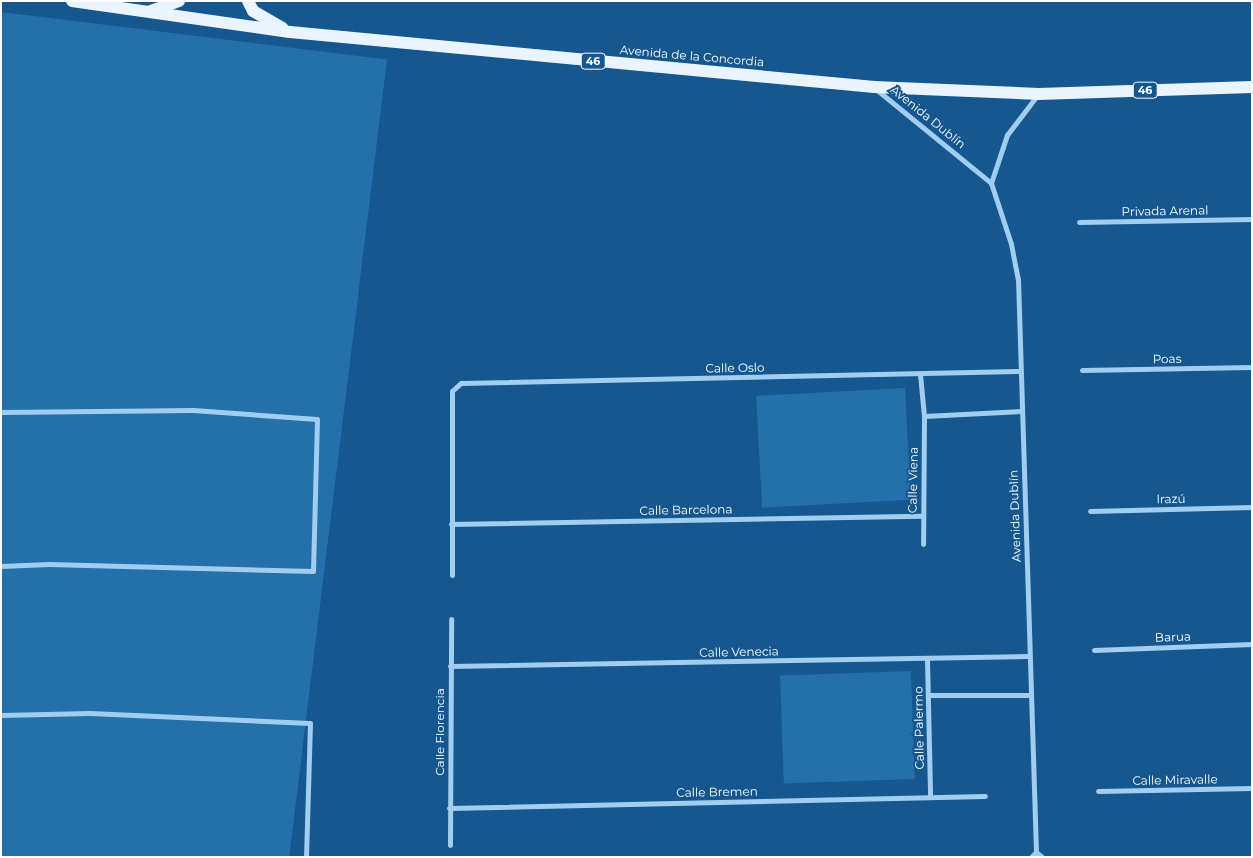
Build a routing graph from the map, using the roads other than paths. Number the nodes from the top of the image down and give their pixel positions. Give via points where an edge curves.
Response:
1 (72, 1) edge
2 (179, 1) edge
3 (248, 1) edge
4 (149, 12) junction
5 (290, 32) junction
6 (874, 87) junction
7 (1252, 87) edge
8 (1039, 94) junction
9 (991, 184) junction
10 (1252, 219) edge
11 (1079, 222) dead end
12 (1252, 367) edge
13 (1082, 370) dead end
14 (1020, 371) junction
15 (920, 374) junction
16 (1022, 411) junction
17 (1, 412) edge
18 (924, 416) junction
19 (1252, 507) edge
20 (1090, 511) dead end
21 (922, 516) junction
22 (451, 524) junction
23 (923, 544) dead end
24 (1, 566) edge
25 (452, 575) dead end
26 (451, 619) dead end
27 (1252, 644) edge
28 (1094, 650) dead end
29 (1028, 656) junction
30 (927, 658) junction
31 (450, 666) junction
32 (928, 695) junction
33 (1030, 695) junction
34 (1, 715) edge
35 (1252, 788) edge
36 (1098, 791) dead end
37 (930, 796) junction
38 (985, 796) dead end
39 (449, 808) junction
40 (450, 845) dead end
41 (1036, 852) junction
42 (306, 857) edge
43 (1031, 857) edge
44 (1042, 857) edge

1 - 4 main road, Avenida de la Concordia / 46
2 - 4 main road
3 - 5 main road via 253,11
4 - 5 main road, Avenida de la Concordia / 46
5 - 6 main road, Avenida de la Concordia / 46
6 - 8 main road, Avenida de la Concordia / 46
6 - 9 street, Avenida Dublín via 918,120
7 - 8 main road, Avenida de la Concordia / 46
8 - 9 street via 1007,135
9 - 14 street, Avenida Dublín via 1011,244 1018,279
10 - 11 street, Privada Arenal
12 - 13 street, Poas
14 - 15 street, Calle Oslo
14 - 16 street, Avenida Dublín
15 - 18 street, Calle Viena
15 - 22 street, Calle Oslo via 461,383 452,391
16 - 18 street
16 - 29 street, Avenida Dublín
17 - 24 street via 193,410 317,418 313,571 49,564
18 - 21 street, Calle Viena
19 - 20 street, Irazú
21 - 22 street, Calle Barcelona
21 - 23 street, Calle Viena
22 - 25 street
26 - 31 street, Calle Florencia
27 - 28 street, Barua
29 - 30 street, Calle Venecia
29 - 33 street, Avenida Dublín
30 - 31 street, Calle Venecia
30 - 32 street, Calle Palermo
31 - 39 street, Calle Florencia
32 - 33 street
32 - 37 street, Calle Palermo
33 - 41 street, Avenida Dublín
34 - 42 street via 90,713 310,723
35 - 36 street, Calle Miravalle
37 - 38 street, Calle Bremen
37 - 39 street, Calle Bremen
39 - 40 street, Calle Florencia
41 - 43 street
41 - 44 street

